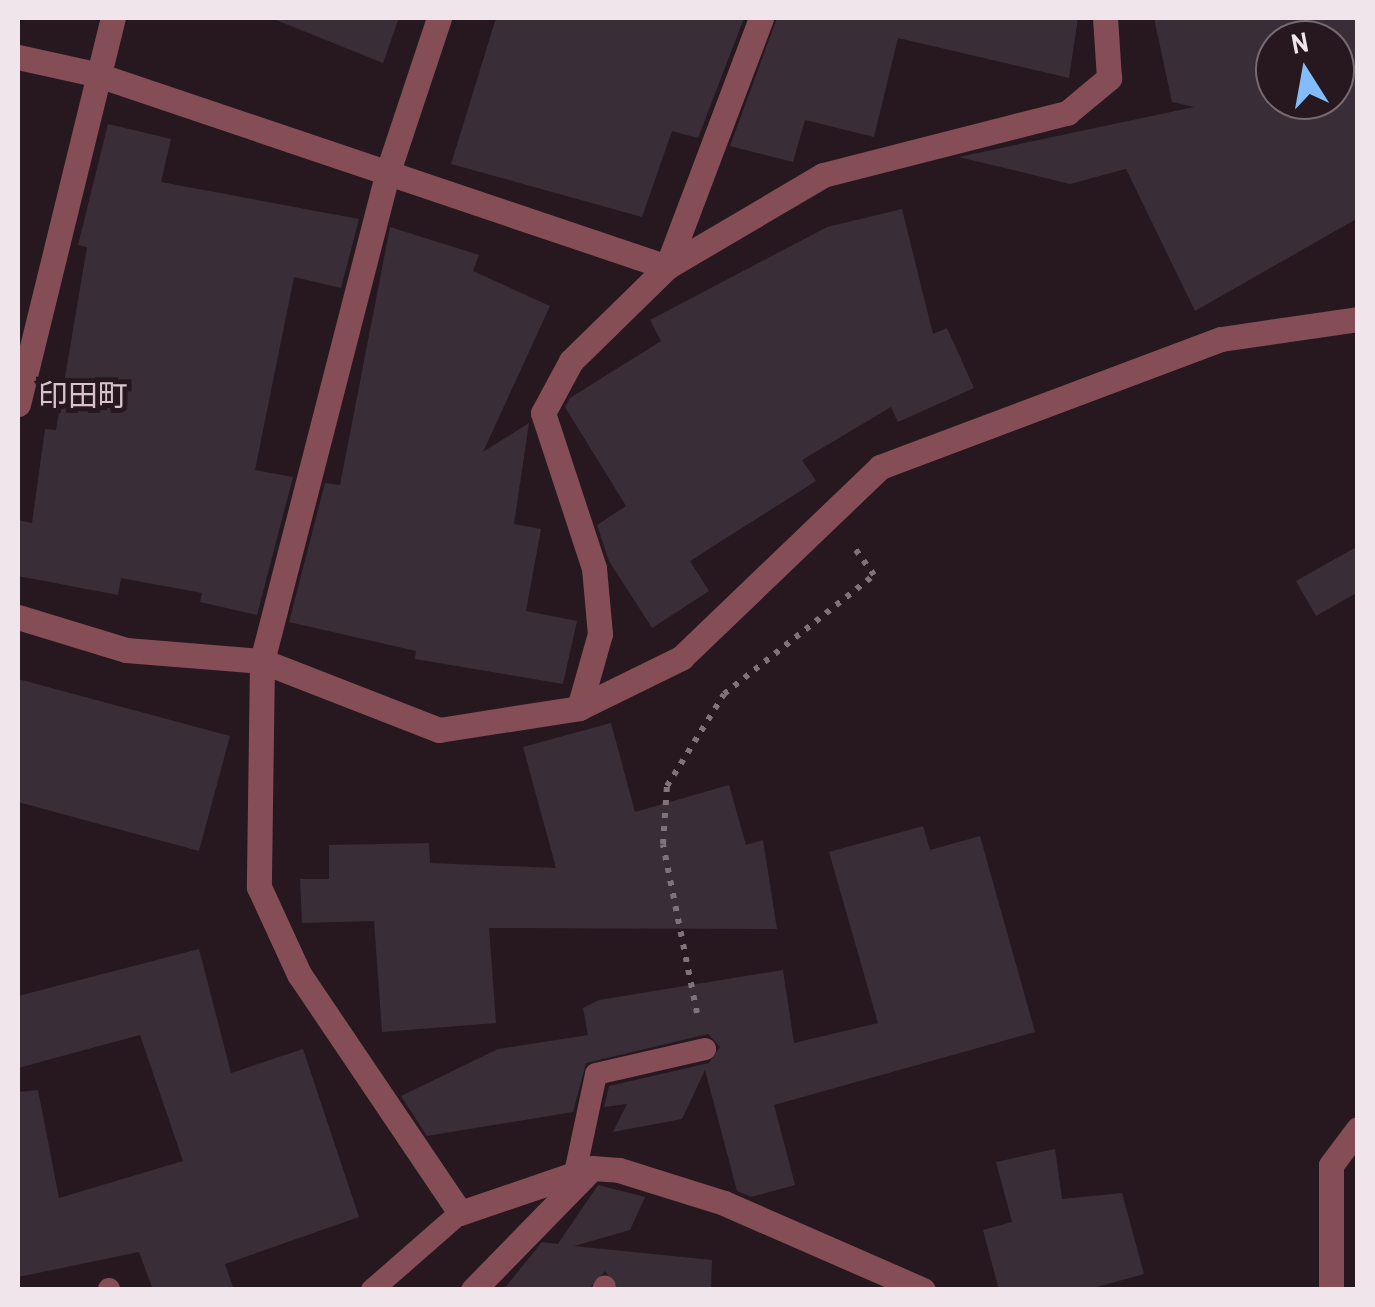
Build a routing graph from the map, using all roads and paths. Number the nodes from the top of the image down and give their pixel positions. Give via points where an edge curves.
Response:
1 (113, 18) edge
2 (439, 18) edge
3 (761, 18) edge
4 (1105, 18) edge
5 (18, 57) edge
6 (95, 74) junction
7 (388, 171) junction
8 (668, 267) junction
9 (1358, 319) edge
10 (18, 404) edge
11 (830, 515) junction
12 (18, 618) edge
13 (262, 661) junction
14 (579, 708) junction
15 (705, 1049) joint
16 (1358, 1128) edge
17 (584, 1170) junction
18 (460, 1213) junction
19 (372, 1290) edge
20 (473, 1290) edge
21 (923, 1290) edge
22 (1331, 1290) edge

1 - 6 street
2 - 7 street
3 - 8 street
4 - 8 street via 1109,78 1067,113 822,175
5 - 6 street
6 - 7 street
6 - 10 street
7 - 8 street
7 - 13 street
8 - 14 street via 571,361 544,413 594,568 600,634
9 - 11 street via 1221,339 1102,382 880,467
11 - 14 street via 680,658
11 - 15 path via 874,575 724,694 667,786 663,844
12 - 13 street via 126,650
13 - 14 street via 439,730
13 - 18 street via 259,887 299,974
15 - 17 lane via 596,1074
16 - 22 street via 1331,1165
17 - 18 street
17 - 20 street
17 - 21 street via 724,1203
18 - 19 lane

